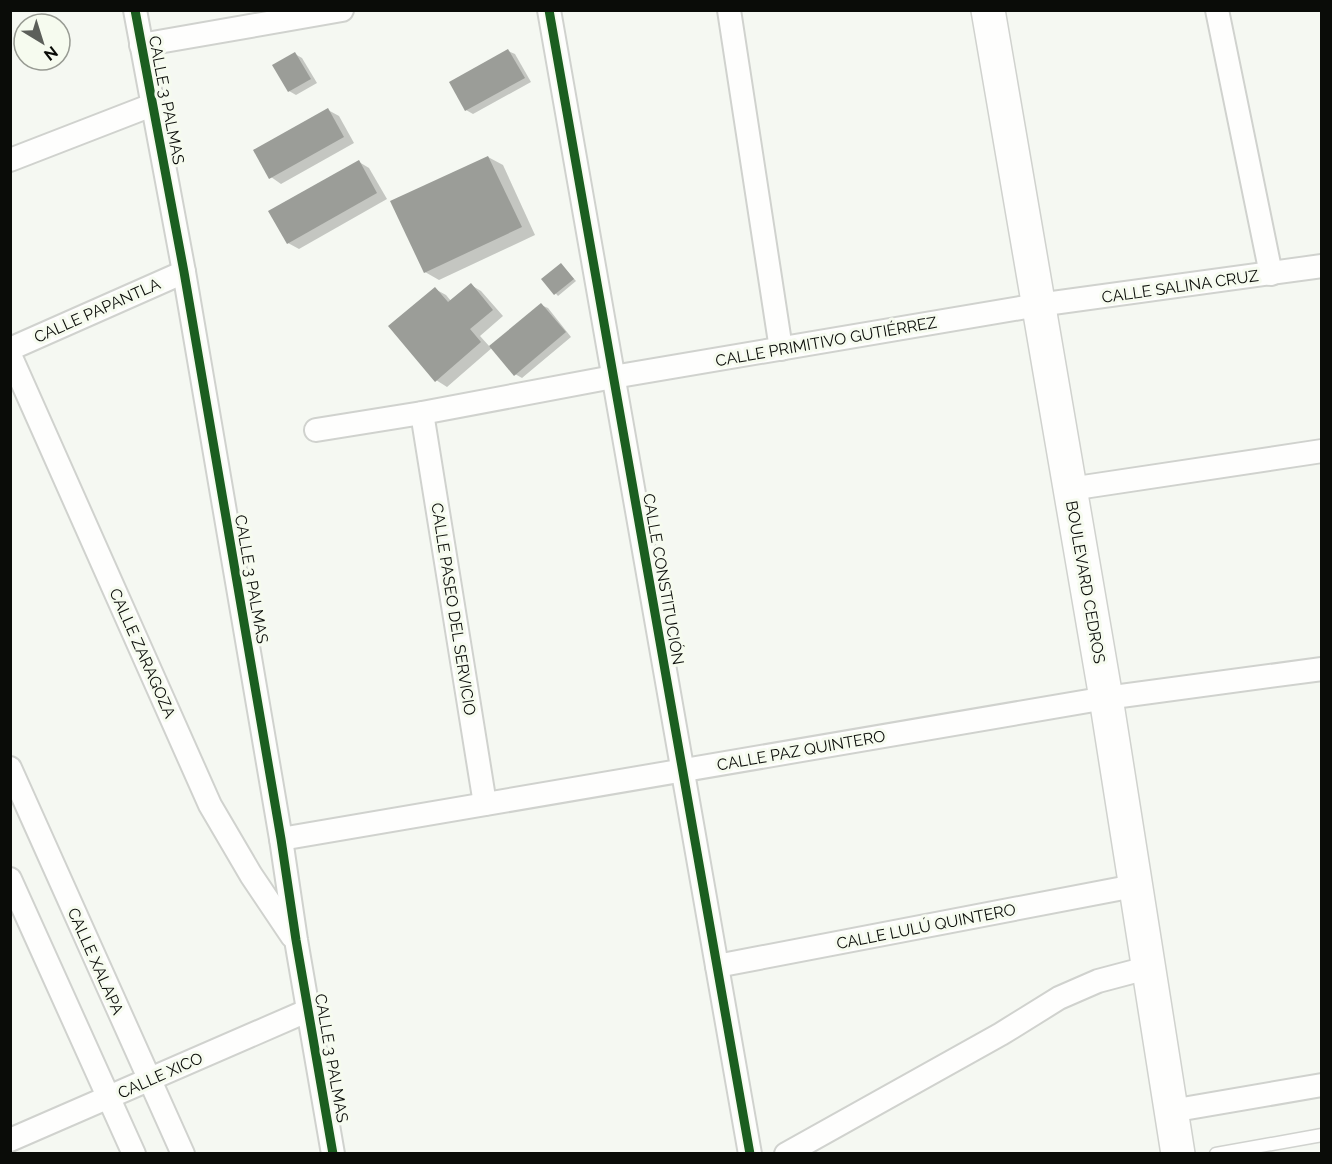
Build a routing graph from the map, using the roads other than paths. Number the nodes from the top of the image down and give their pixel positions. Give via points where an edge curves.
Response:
1 (135, 10) edge
2 (342, 10) edge
3 (549, 10) edge
4 (729, 10) edge
5 (988, 10) edge
6 (1217, 10) edge
7 (141, 45) junction
8 (152, 105) junction
9 (10, 160) edge
10 (1322, 266) edge
11 (184, 272) junction
12 (1271, 274) junction
13 (1038, 305) junction
14 (10, 349) edge
15 (781, 349) junction
16 (10, 355) edge
17 (613, 377) junction
18 (422, 413) junction
19 (316, 430) dead end
20 (1322, 452) edge
21 (1070, 489) junction
22 (1320, 676) edge
23 (1106, 698) junction
24 (10, 768) edge
25 (682, 771) junction
26 (485, 804) junction
27 (281, 839) junction
28 (10, 879) edge
29 (1134, 886) junction
30 (296, 940) junction
31 (717, 966) junction
32 (1148, 968) junction
33 (309, 1010) junction
34 (149, 1079) junction
35 (1322, 1085) edge
36 (109, 1097) junction
37 (1171, 1111) junction
38 (1322, 1135) edge
39 (10, 1140) edge
40 (1261, 1150) edge
41 (134, 1154) edge
42 (183, 1154) edge
43 (333, 1154) edge
44 (750, 1154) edge
45 (786, 1154) edge
46 (1178, 1154) edge
47 (1216, 1154) edge

1 - 7 street, CALLE 3 PALMAS
2 - 7 street
3 - 17 street, CALLE CONSTITUCIÓN
4 - 15 street
5 - 13 street, BOULEVARD CEDROS
6 - 12 street
7 - 8 street, CALLE 3 PALMAS
8 - 9 street
8 - 11 street, CALLE 3 PALMAS
10 - 12 street, CALLE SALINA CRUZ
11 - 14 street, CALLE PAPANTLA
11 - 27 street, CALLE 3 PALMAS
12 - 13 street, CALLE SALINA CRUZ
13 - 15 street, CALLE PRIMITIVO GUTIÉRREZ
13 - 21 street, BOULEVARD CEDROS
15 - 17 street, CALLE PRIMITIVO GUTIÉRREZ
16 - 30 street, CALLE ZARAGOZA via 210,805 251,875
17 - 18 street, CALLE PRIMITIVO GUTIÉRREZ
17 - 25 street, CALLE CONSTITUCIÓN
18 - 19 street, CALLE PRIMITIVO GUTIÉRREZ
18 - 26 street, CALLE PASEO DEL SERVICIO
20 - 21 street
21 - 23 street, BOULEVARD CEDROS
22 - 23 street, CALLE PAZ QUINTERO
23 - 25 street, CALLE PAZ QUINTERO
23 - 29 street, BOULEVARD CEDROS
24 - 34 street, CALLE XALAPA
25 - 26 street, CALLE PAZ QUINTERO
25 - 31 street, CALLE CONSTITUCIÓN
26 - 27 street, CALLE PAZ QUINTERO
27 - 30 street, CALLE 3 PALMAS
28 - 36 street
29 - 31 street, CALLE LULÚ QUINTERO
29 - 32 street, BOULEVARD CEDROS
30 - 33 street, CALLE 3 PALMAS
31 - 44 street, CALLE CONSTITUCIÓN
32 - 37 street, BOULEVARD CEDROS
32 - 45 street via 1098,981 1059,998
33 - 34 street, CALLE XICO
33 - 43 street, CALLE 3 PALMAS
34 - 36 street, CALLE XICO
34 - 42 street, CALLE XALAPA
35 - 37 street
36 - 39 street, CALLE XICO
36 - 41 street
37 - 46 street, BOULEVARD CEDROS
38 - 40 lane
40 - 47 lane

